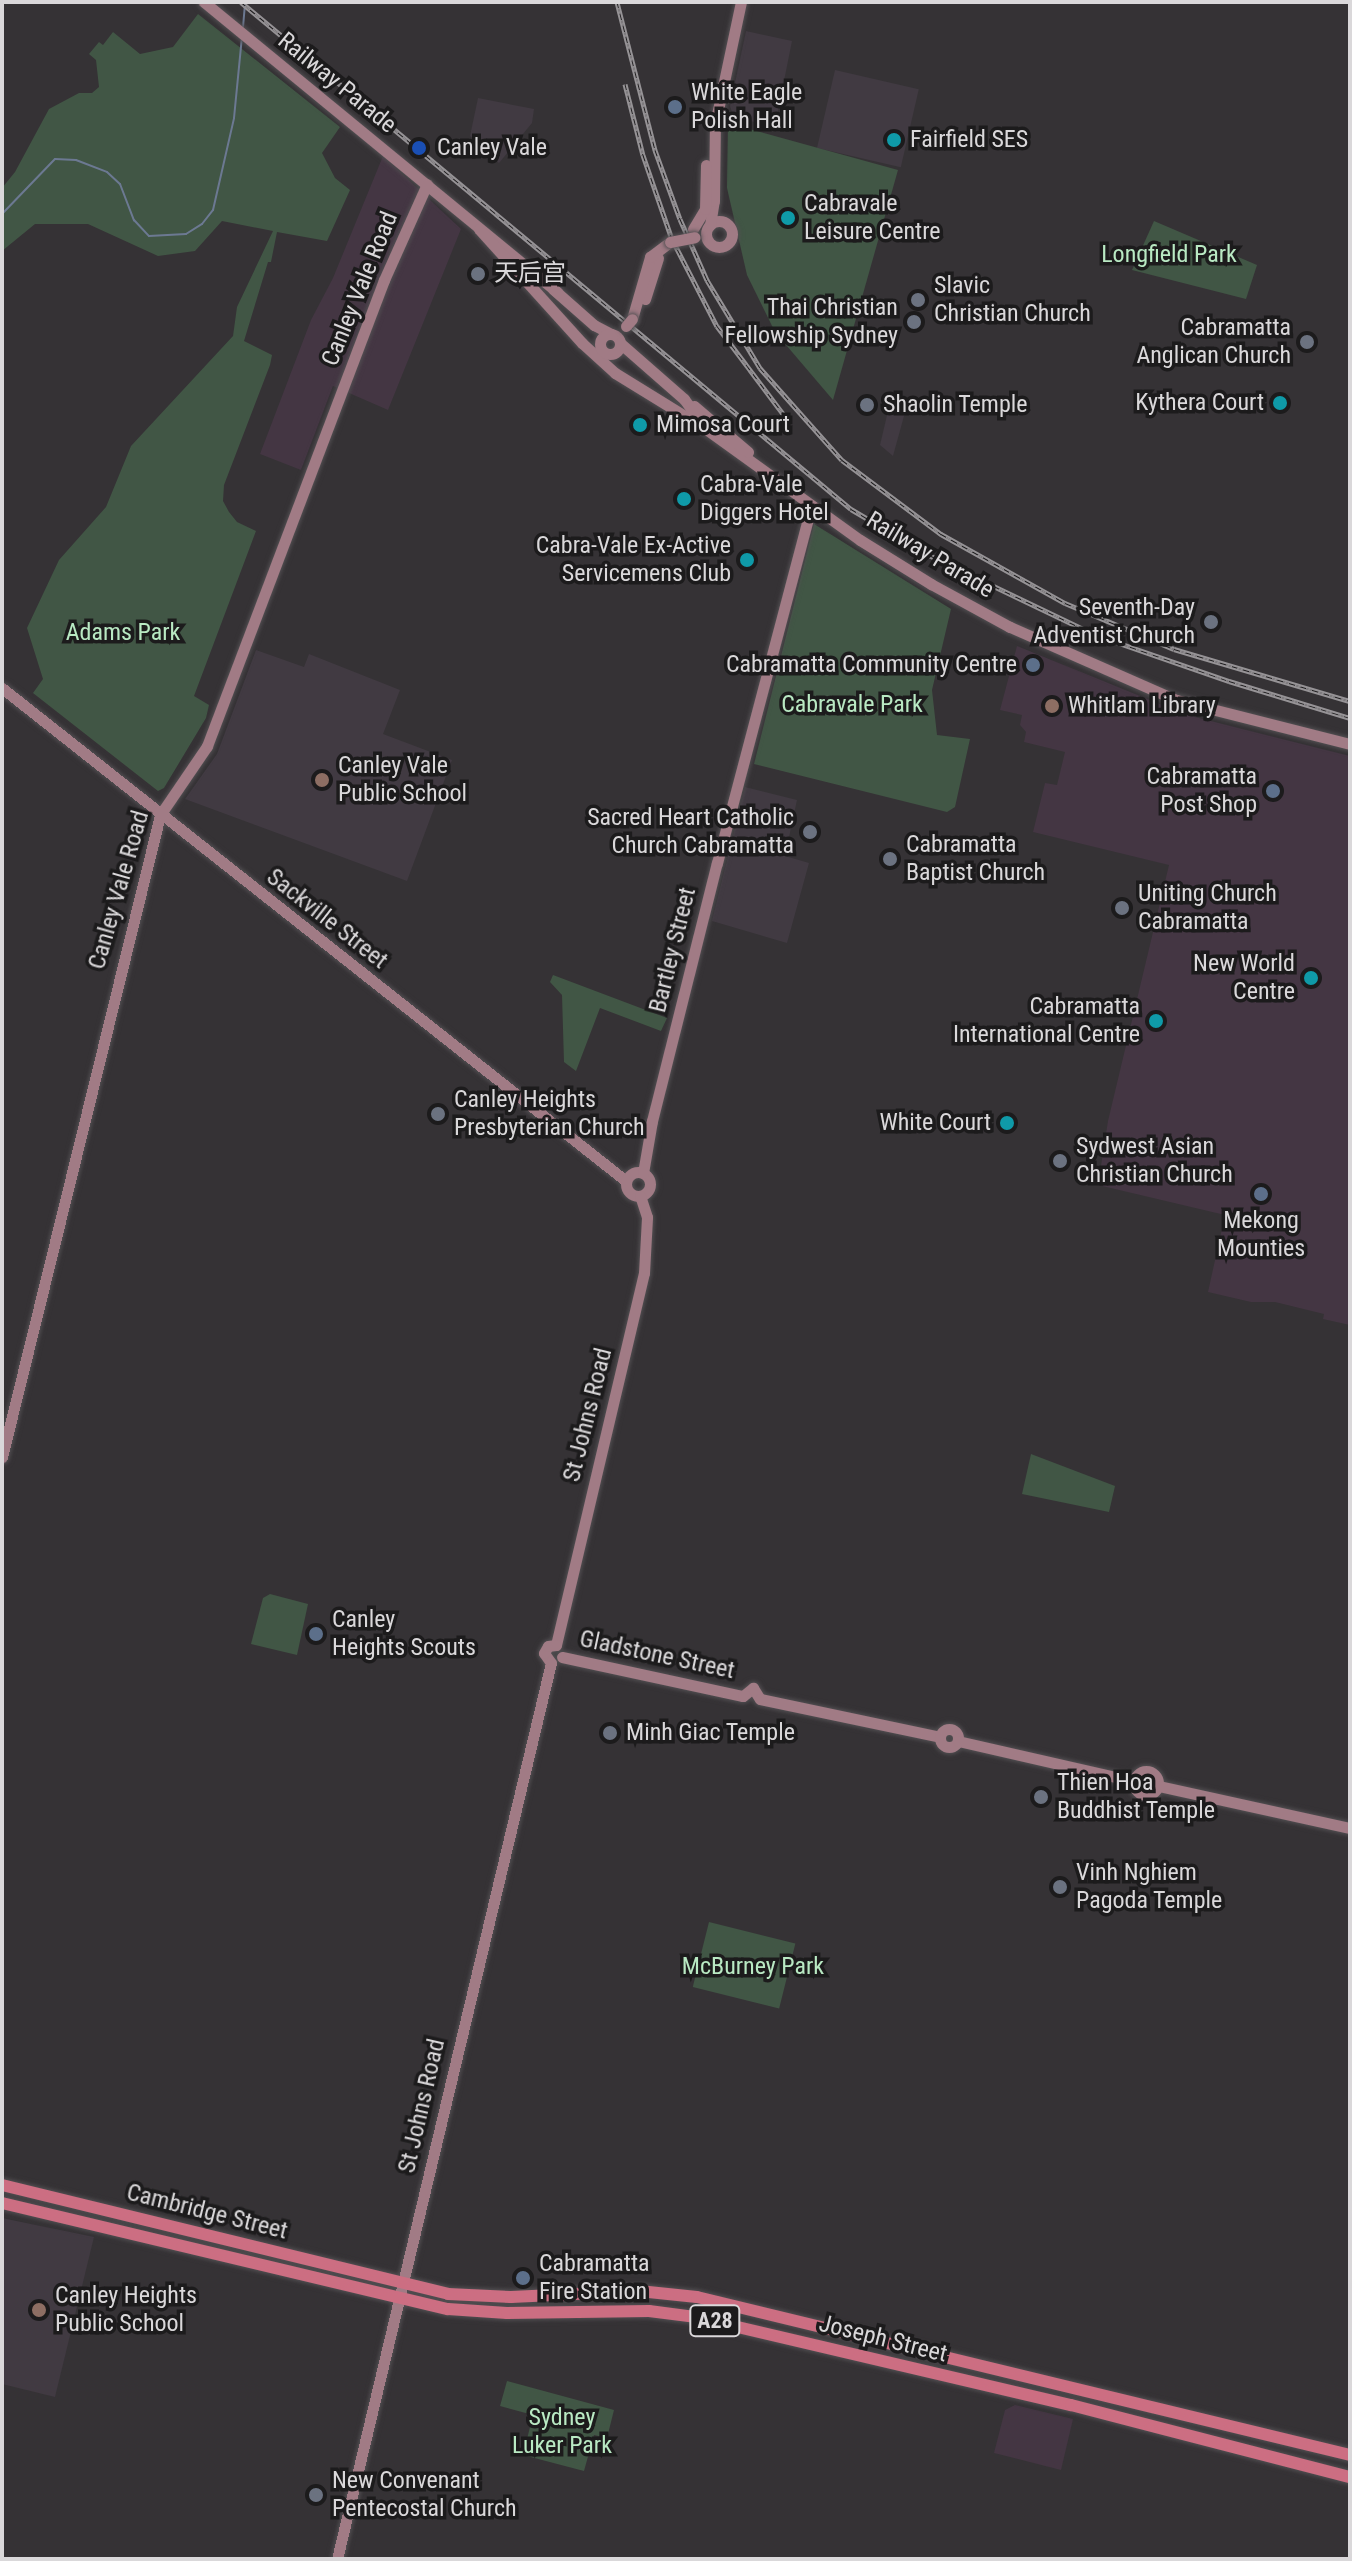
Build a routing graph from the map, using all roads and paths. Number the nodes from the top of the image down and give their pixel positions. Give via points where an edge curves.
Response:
1 (204, 2) edge
2 (741, 2) edge
3 (716, 118) junction
4 (427, 184) junction
5 (714, 197) junction
6 (728, 224) junction
7 (709, 226) junction
8 (483, 232) junction
9 (686, 235) junction
10 (709, 242) junction
11 (502, 257) junction
12 (527, 274) junction
13 (652, 274) junction
14 (640, 291) junction
15 (557, 292) junction
16 (547, 305) junction
17 (588, 319) junction
18 (629, 322) junction
19 (616, 338) junction
20 (605, 350) junction
21 (645, 366) junction
22 (684, 399) junction
23 (706, 429) junction
24 (770, 476) junction
25 (811, 506) junction
26 (2, 688) edge
27 (1350, 744) edge
28 (160, 815) junction
29 (643, 1173) junction
30 (626, 1181) junction
31 (640, 1196) junction
32 (2, 1457) edge
33 (556, 1645) junction
34 (562, 1657) junction
35 (551, 1663) junction
36 (1133, 1781) junction
37 (1159, 1786) junction
38 (1350, 1828) edge
39 (2, 2185) edge
40 (2, 2203) edge
41 (402, 2284) junction
42 (398, 2300) junction
43 (1350, 2455) edge
44 (1350, 2477) edge
45 (337, 2559) edge

1 - 4 main road, Railway Parade
2 - 3 main road
3 - 5 main road
3 - 9 main road via 707,159 705,209
4 - 8 main road, Railway Parade
4 - 28 main road, Canley Vale Road via 384,280 207,746
5 - 6 main road
5 - 7 main road
6 - 7 main road
6 - 10 main road via 729,242 719,247
7 - 9 main road
7 - 10 main road
8 - 11 main road, Railway Parade
8 - 12 main road
8 - 15 main road, Railway Parade
9 - 10 main road
9 - 13 main road via 661,252
9 - 14 main road via 652,254
11 - 12 main road
11 - 16 main road, Railway Parade
12 - 15 main road
12 - 16 main road
13 - 14 main road
13 - 18 main road via 645,299
14 - 18 main road
15 - 17 main road
16 - 23 main road, Railway Parade via 615,373
17 - 19 main road
17 - 20 main road
18 - 19 main road
19 - 20 main road via 617,352
19 - 20 main road via 602,337
19 - 21 main road
20 - 21 main road
21 - 22 main road
22 - 23 main road
22 - 24 main road, Railway Parade
23 - 24 main road, Railway Parade
24 - 25 main road, Railway Parade
25 - 27 main road, Railway Parade via 931,584 1010,627 1188,704
25 - 29 main road, Bartley Street
26 - 28 main road, Sackville Street
28 - 30 main road, Sackville Street
28 - 32 main road, Canley Vale Road
29 - 30 main road via 635,1172
29 - 31 main road via 650,1185
30 - 31 main road via 629,1192
31 - 33 main road, St Johns Road via 647,1217 644,1273
33 - 34 main road
33 - 35 main road via 544,1653
34 - 35 main road
34 - 36 main road, Gladstone Street via 743,1696 753,1688 760,1699 940,1737 952,1730 958,1741
35 - 41 main road, St Johns Road
36 - 37 main road via 1144,1796
36 - 37 main road via 1149,1771
37 - 38 main road
39 - 41 highway, Cambridge Street / A28
40 - 42 highway, Cambridge Street / A28
41 - 42 main road, St Johns Road
41 - 43 highway, Joseph Street / A28 via 482,2297 639,2291 689,2295
42 - 44 highway, Joseph Street / A28 via 482,2312 635,2310 695,2317
42 - 45 main road, St Johns Road

